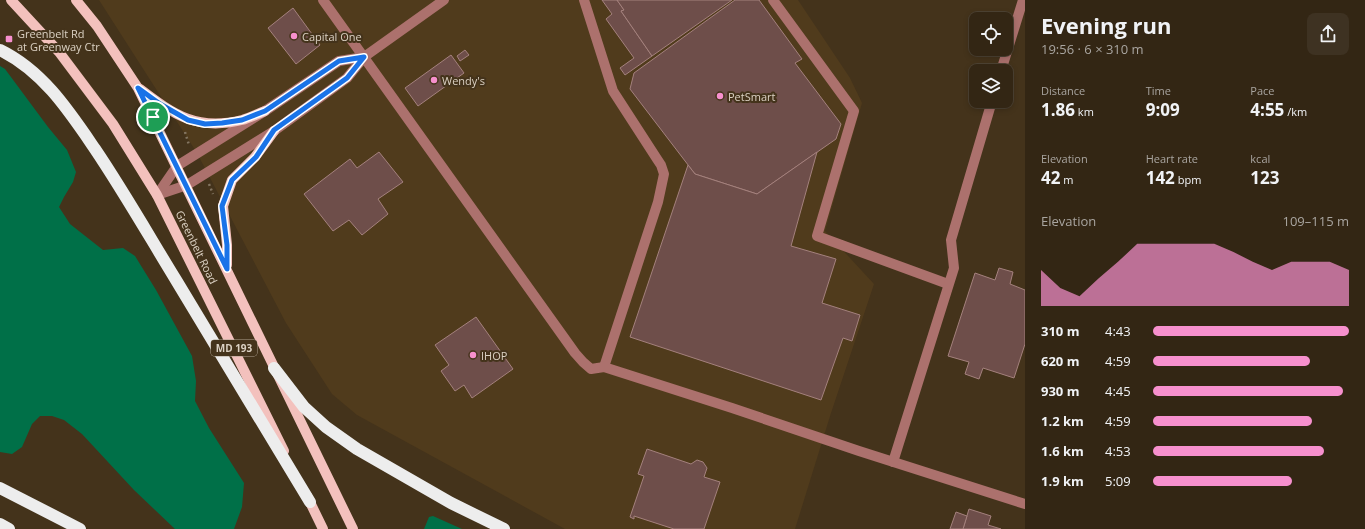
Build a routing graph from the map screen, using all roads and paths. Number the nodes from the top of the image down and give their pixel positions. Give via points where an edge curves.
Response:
1 (11, 0) edge
2 (76, 0) edge
3 (323, 0) edge
4 (444, 0) edge
5 (584, 0) edge
6 (773, 0) edge
7 (1023, 0) edge
8 (0, 50) edge
9 (364, 57) junction
10 (1003, 64) edge
11 (138, 88) junction
12 (990, 108) edge
13 (265, 111) junction
14 (274, 130) junction
15 (185, 132) dead end
16 (189, 145) dead end
17 (177, 166) junction
18 (206, 178) dead end
19 (187, 185) junction
20 (157, 194) junction
21 (216, 200) dead end
22 (227, 269) junction
23 (948, 284) junction
24 (604, 367) junction
25 (274, 368) junction
26 (893, 462) junction
27 (0, 487) edge
28 (310, 502) junction
29 (1025, 504) edge
30 (0, 524) edge
31 (9, 529) edge
32 (80, 529) edge
33 (323, 529) edge
34 (353, 529) edge
35 (504, 529) edge

1 - 20 main road, Greenbelt Road / MD 193 via 59,52 113,124
2 - 11 main road, Greenbelt Road / MD 193 via 97,26
3 - 9 lane
4 - 9 lane
5 - 24 lane via 613,92 664,174 658,202
6 - 23 lane via 854,111 817,236
7 - 10 lane
8 - 28 highway via 32,70 71,114 111,173
9 - 13 lane via 339,61
9 - 14 lane via 347,78
9 - 24 lane via 575,353 592,369
11 - 13 main road via 184,117 205,124 242,120
11 - 17 main road, Greenbelt Road / MD 193
12 - 23 lane via 951,240 954,268
13 - 17 lane
14 - 19 lane
14 - 22 main road via 256,157 232,180 222,206
15 - 16 path
17 - 19 main road, Greenbelt Road / MD 193
17 - 20 lane
18 - 21 path
19 - 20 lane
19 - 22 main road, Greenbelt Road / MD 193
20 - 28 main road, Greenbelt Road / MD 193
22 - 25 main road, Greenbelt Road / MD 193
23 - 26 lane
24 - 26 lane
25 - 34 main road, Greenbelt Road / MD 193
25 - 35 highway via 304,407 326,427 357,449 451,503
26 - 29 lane
27 - 32 highway
28 - 33 main road, Greenbelt Road / MD 193
30 - 31 highway

